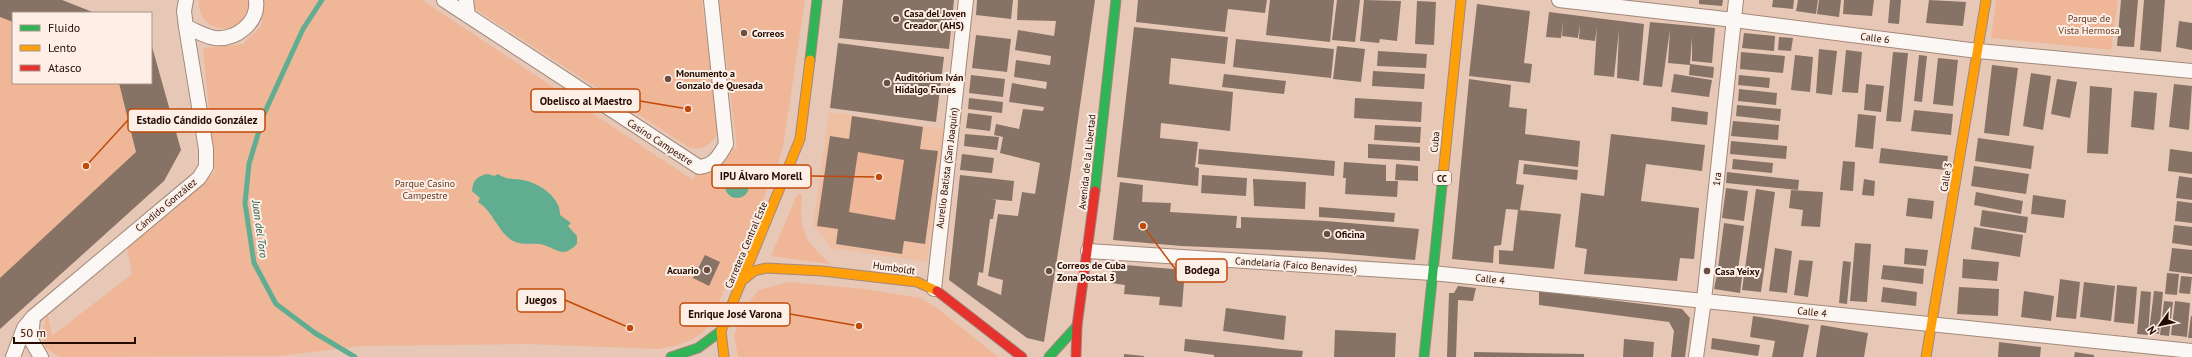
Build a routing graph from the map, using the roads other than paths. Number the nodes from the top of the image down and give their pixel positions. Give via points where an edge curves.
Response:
1 (186, 0) edge
2 (256, 0) edge
3 (444, 0) edge
4 (466, 0) edge
5 (711, 0) edge
6 (817, 0) edge
7 (966, 0) edge
8 (1116, 0) edge
9 (1461, 0) edge
10 (1560, 0) edge
11 (1736, 0) edge
12 (1986, 0) edge
13 (468, 16) junction
14 (1734, 20) junction
15 (186, 27) junction
16 (1978, 51) junction
17 (2192, 71) edge
18 (1088, 251) junction
19 (1432, 273) junction
20 (743, 280) junction
21 (934, 289) junction
22 (1704, 300) junction
23 (33, 317) junction
24 (1932, 325) junction
25 (1077, 326) junction
26 (721, 332) junction
27 (2192, 351) edge
28 (13, 357) edge
29 (41, 357) edge
30 (671, 357) edge
31 (724, 357) edge
32 (1022, 357) edge
33 (1049, 357) edge
34 (1076, 357) edge
35 (1424, 357) edge
36 (1696, 357) edge
37 (1926, 357) edge

1 - 15 street, Cándido González
2 - 15 street via 254,15 248,26 238,34 214,38
3 - 13 street, Casino Campestre
4 - 13 street
5 - 13 street, Casino Campestre via 726,144 714,162 699,167
6 - 20 main road, Carretera Central Este via 800,138
7 - 21 street, Aurelio Batista (San Joaquín)
8 - 18 main road, Avenida de la Libertad
9 - 19 main road, Cuba / CC
10 - 14 street, Calle 6
11 - 14 street, 1ra
12 - 16 main road, Calle 3
14 - 16 street, Calle 6
14 - 22 street, 1ra
15 - 23 street, Cándido González via 206,149 206,167 200,178
16 - 17 street, Calle 6
16 - 24 main road, Calle 3
18 - 19 street, Candelaria (Faico Benavides)
18 - 25 main road, Avenida de la Libertad
19 - 22 street, Calle 4
19 - 35 main road, Cuba / CC
20 - 21 main road, Humboldt via 754,271 780,268 899,279 917,282
20 - 26 main road, Carretera Central Este
21 - 32 main road, Humboldt
22 - 24 street, Calle 4
22 - 36 street, 1ra
23 - 28 street, Cándido González via 24,328
23 - 29 street via 31,340
24 - 27 street, Calle 4
24 - 37 main road, Calle 3
25 - 33 main road
25 - 34 main road, Avenida de la Libertad
26 - 30 main road via 692,352
26 - 31 main road, Carretera Central Este

